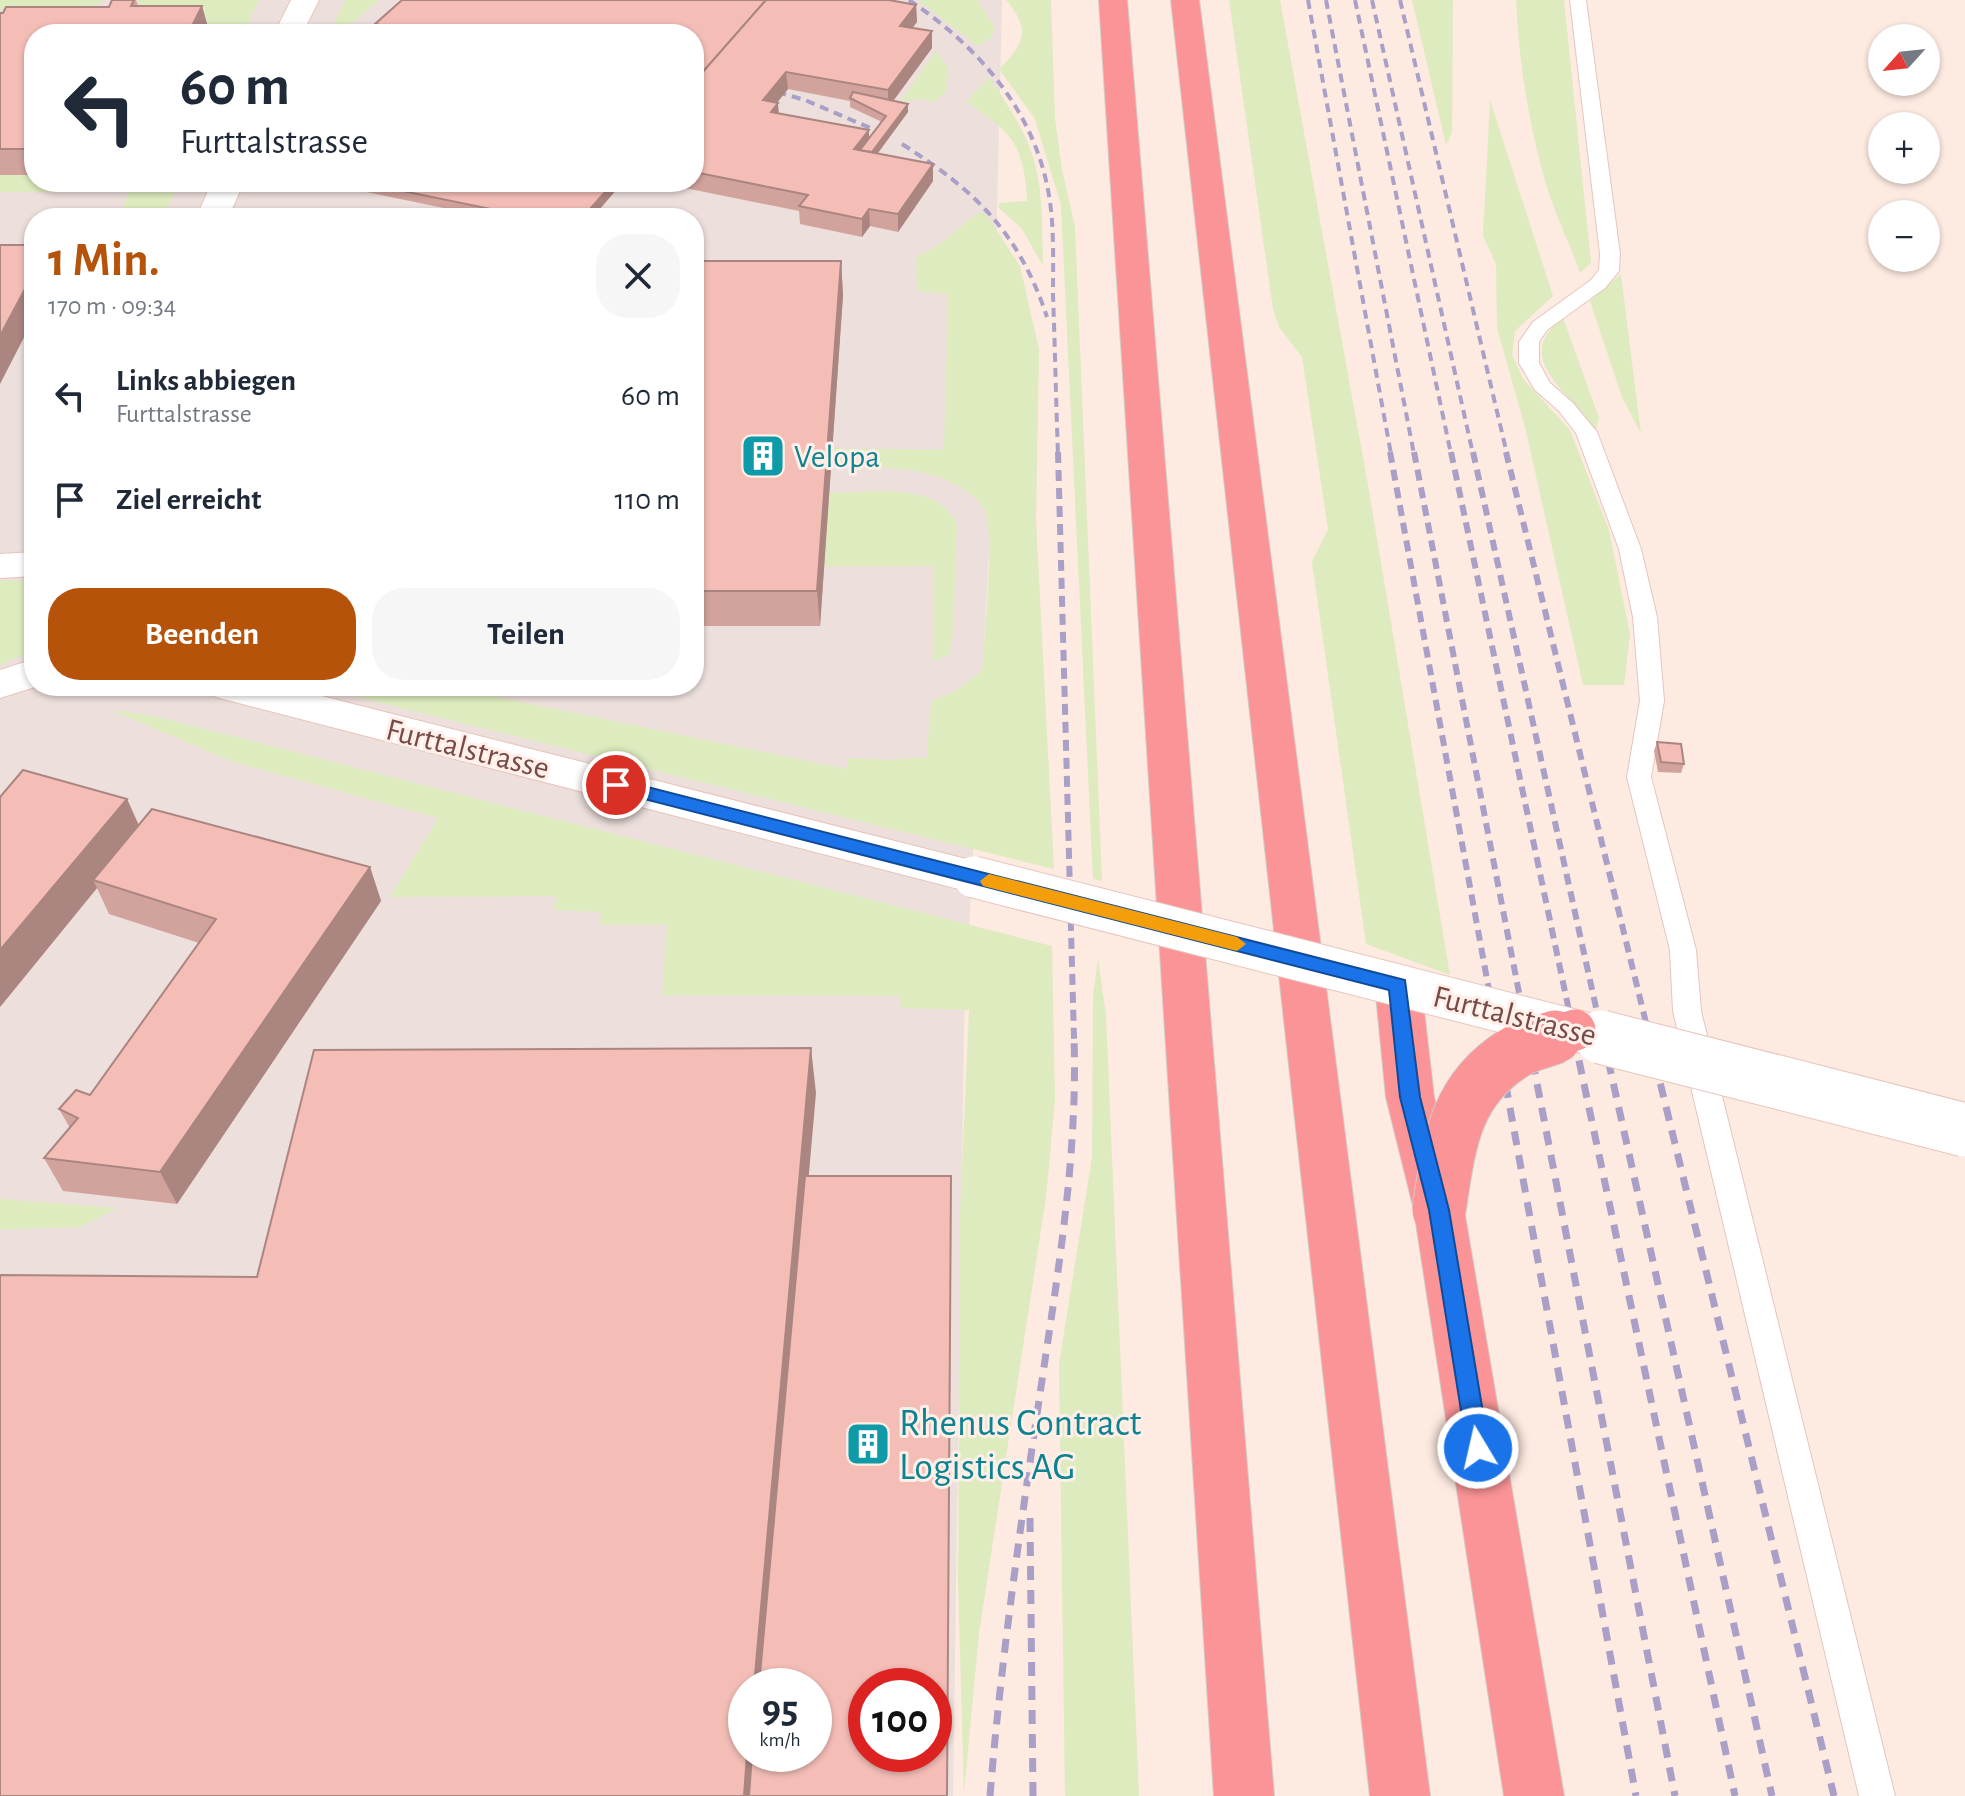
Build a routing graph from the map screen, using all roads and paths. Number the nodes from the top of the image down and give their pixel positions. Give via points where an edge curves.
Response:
1 (305, 0) edge
2 (1113, 0) edge
3 (1185, 0) edge
4 (1578, 0) edge
5 (293, 24) edge
6 (24, 565) edge
7 (0, 566) edge
8 (24, 676) edge
9 (0, 684) edge
10 (266, 696) edge
11 (1398, 985) junction
12 (1575, 1030) junction
13 (1965, 1130) edge
14 (1439, 1210) junction
15 (1244, 1796) edge
16 (1400, 1796) edge
17 (1534, 1796) edge
18 (1877, 1796) edge

1 - 5 main road
2 - 15 highway
3 - 16 highway
4 - 18 lane via 1609,271 1540,326 1529,342 1529,363 1542,386 1586,432 1630,549 1645,617 1652,701 1639,777 1683,950 1687,1011
6 - 7 main road
8 - 9 main road
10 - 11 main road, Furttalstrasse, bridge
11 - 12 main road, Furttalstrasse, bridge
11 - 14 highway, bridge via 1410,1097
12 - 13 main road, Furttalstrasse, bridge
12 - 14 highway, bridge via 1515,1052 1475,1087 1451,1136
14 - 17 highway

